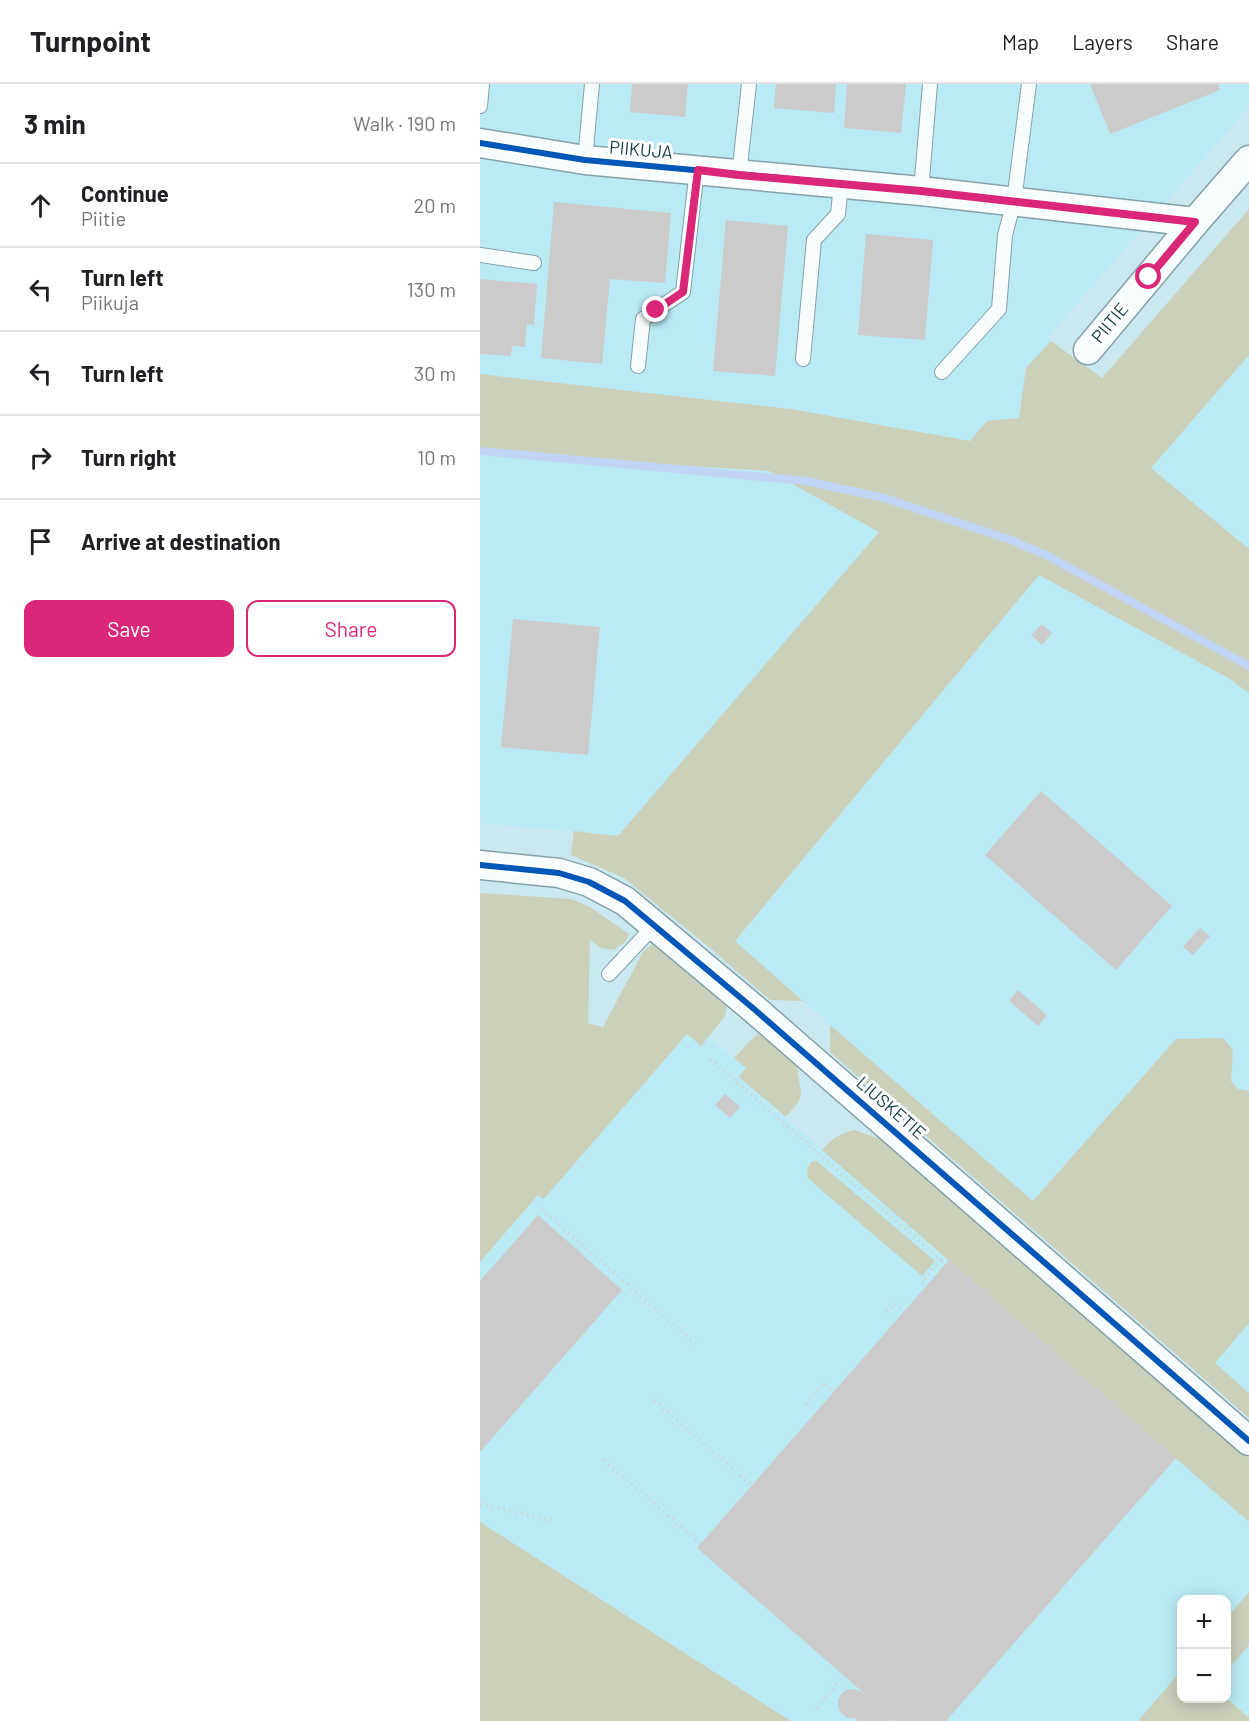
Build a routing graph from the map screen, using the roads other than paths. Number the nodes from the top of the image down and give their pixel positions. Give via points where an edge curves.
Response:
1 (482, 84) edge
2 (592, 84) edge
3 (749, 84) edge
4 (930, 84) edge
5 (1029, 84) edge
6 (480, 106) edge
7 (480, 143) edge
8 (585, 160) junction
9 (1249, 160) edge
10 (698, 170) junction
11 (739, 175) junction
12 (841, 184) junction
13 (921, 191) junction
14 (1014, 201) junction
15 (1195, 222) junction
16 (480, 255) edge
17 (534, 263) dead end
18 (1088, 350) dead end
19 (803, 359) dead end
20 (638, 366) dead end
21 (942, 372) dead end
22 (480, 865) edge
23 (654, 926) junction
24 (609, 974) dead end
25 (1249, 1441) edge

1 - 6 lane
2 - 8 lane
3 - 11 lane
4 - 13 lane
5 - 14 lane
7 - 8 street, PIIKUJA
8 - 10 street, PIIKUJA
9 - 15 street, PIITIE
10 - 11 street, PIIKUJA
10 - 20 lane via 683,292 643,318
11 - 12 street, PIIKUJA
12 - 13 street, PIIKUJA
12 - 19 lane via 838,214 814,240
13 - 14 street, PIIKUJA
14 - 15 street, PIIKUJA
14 - 21 lane via 1005,235 999,309
15 - 18 street, PIITIE
16 - 17 lane
22 - 23 street, LIUSKETIE via 558,873 589,882 625,901
23 - 24 lane
23 - 25 street, LIUSKETIE

